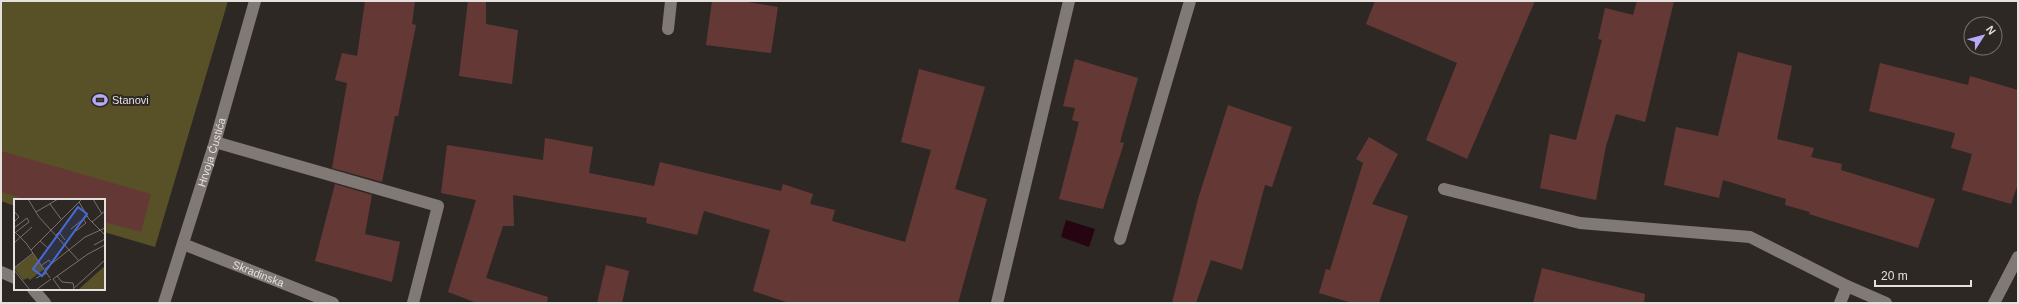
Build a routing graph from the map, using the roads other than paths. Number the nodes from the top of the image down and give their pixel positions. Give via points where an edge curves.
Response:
1 (255, 1) edge
2 (671, 1) edge
3 (1069, 1) edge
4 (1190, 1) edge
5 (668, 29) dead end
6 (215, 142) junction
7 (1444, 189) dead end
8 (1120, 239) dead end
9 (184, 244) junction
10 (2018, 257) edge
11 (1, 272) edge
12 (14, 278) edge
13 (1847, 286) junction
14 (34, 290) edge
15 (45, 303) edge
16 (164, 303) edge
17 (333, 303) edge
18 (413, 303) edge
19 (997, 303) edge
20 (1840, 303) edge
21 (1886, 303) edge
22 (1994, 303) edge

1 - 6 street, Hrvoja Ćustića
2 - 5 street
3 - 19 street
4 - 8 street
6 - 9 street, Hrvoja Ćustića
6 - 18 street via 438,206
7 - 13 street via 1580,224 1750,238
9 - 16 street, Hrvoja Ćustića
9 - 17 street, Skradinska
10 - 22 street
11 - 12 street
13 - 20 street
13 - 21 street
14 - 15 street

